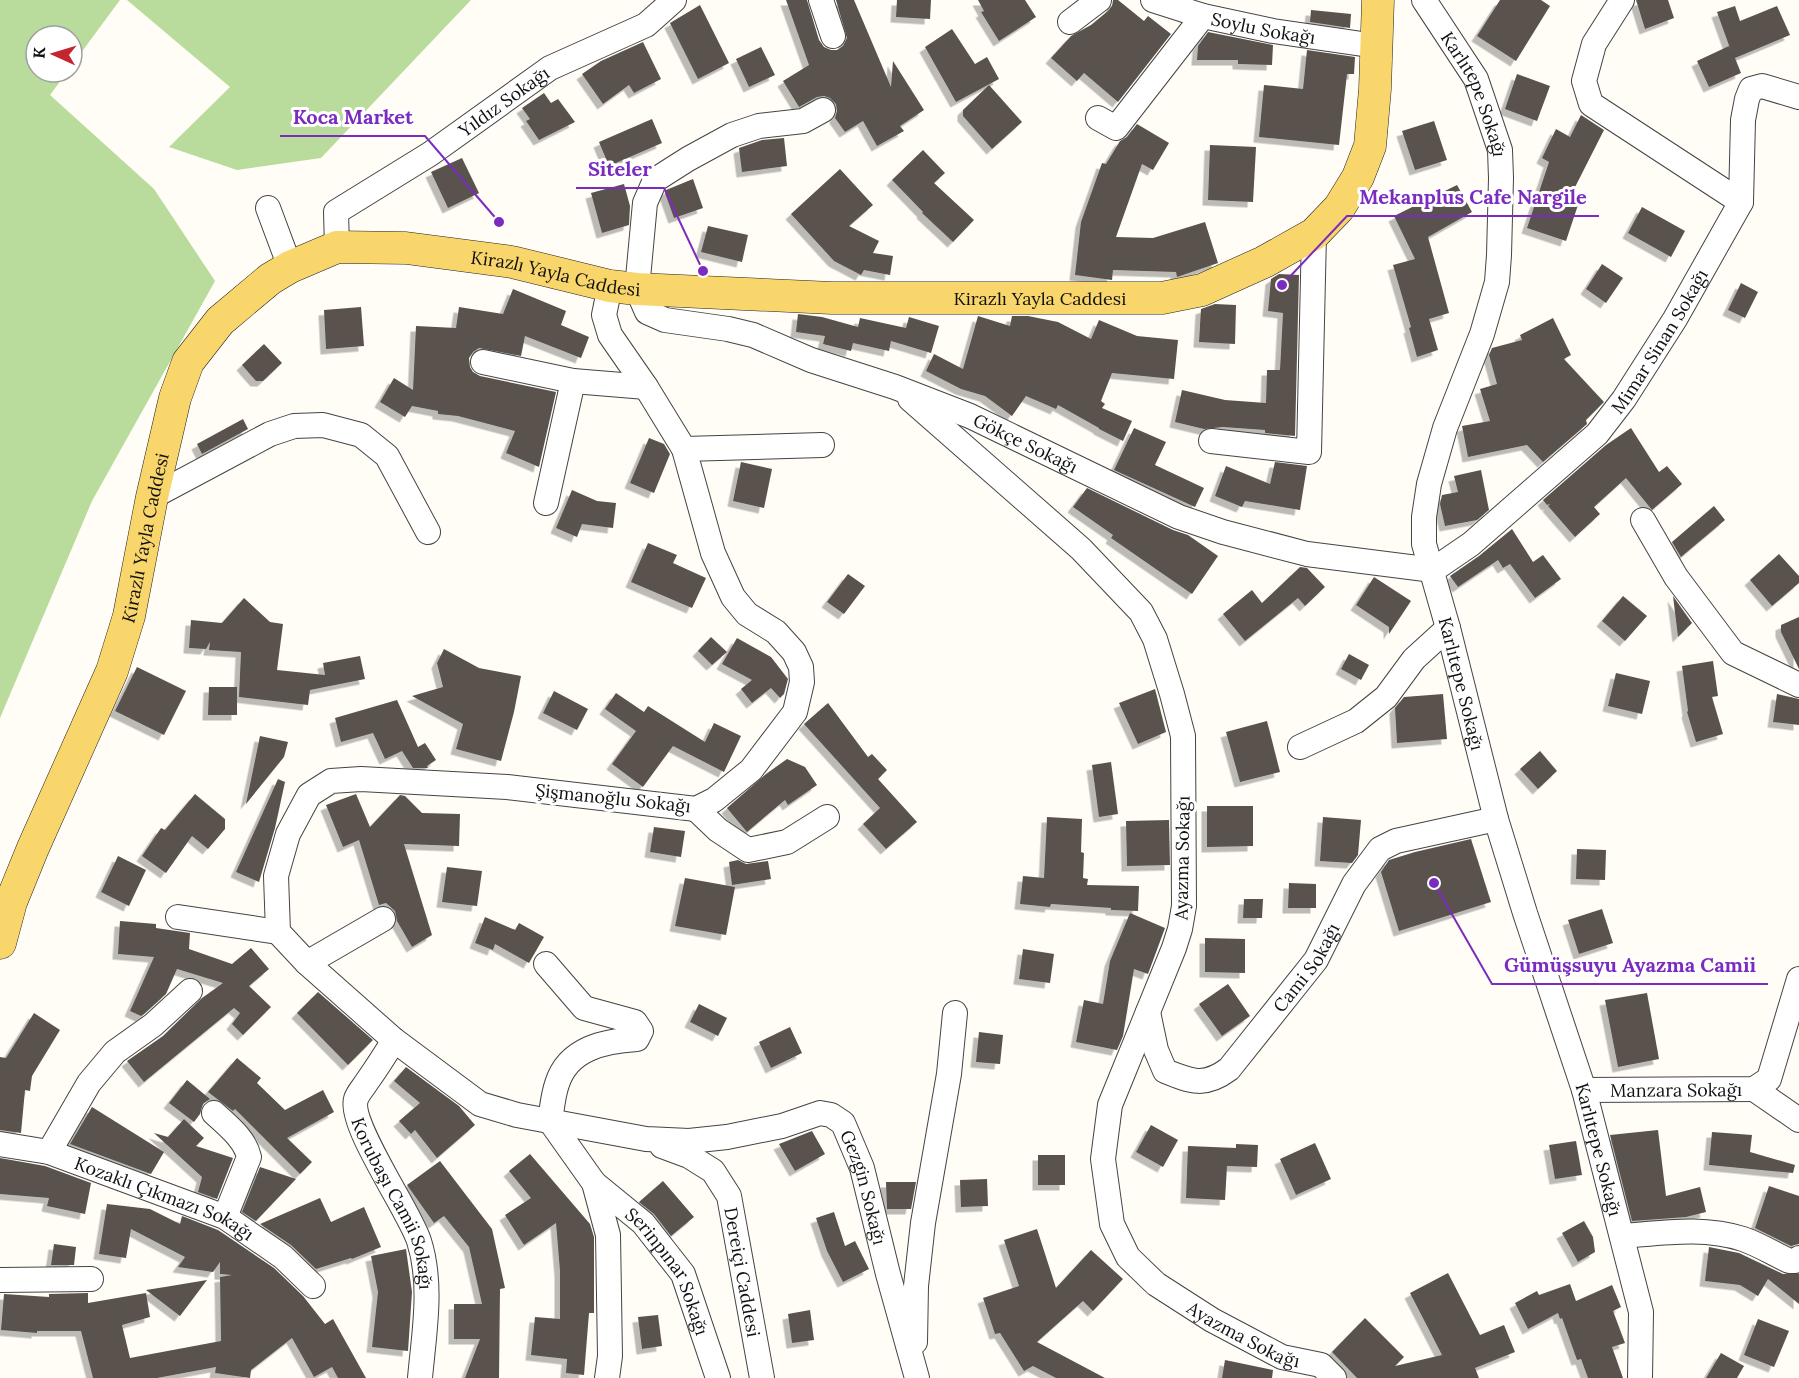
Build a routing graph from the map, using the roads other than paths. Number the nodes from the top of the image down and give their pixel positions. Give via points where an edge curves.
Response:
1 (674, 0) edge
2 (821, 0) edge
3 (1099, 0) edge
4 (1153, 0) edge
5 (1378, 0) edge
6 (1424, 0) edge
7 (1622, 0) edge
8 (1203, 16) junction
9 (1070, 22) dead end
10 (833, 36) dead end
11 (1376, 46) junction
12 (1799, 97) edge
13 (823, 110) dead end
14 (1098, 118) dead end
15 (1742, 202) junction
16 (268, 208) dead end
17 (1314, 234) junction
18 (337, 247) junction
19 (290, 267) junction
20 (623, 287) junction
21 (483, 362) dead end
22 (573, 381) junction
23 (646, 387) junction
24 (895, 387) junction
25 (1211, 441) dead end
26 (822, 445) dead end
27 (684, 449) junction
28 (152, 497) junction
29 (546, 503) dead end
30 (1643, 520) dead end
31 (428, 532) dead end
32 (1433, 570) junction
33 (1448, 628) junction
34 (1799, 685) edge
35 (1300, 747) dead end
36 (696, 809) junction
37 (827, 817) dead end
38 (1496, 819) junction
39 (178, 917) dead end
40 (383, 919) dead end
41 (278, 932) junction
42 (0, 943) edge
43 (307, 963) junction
44 (546, 964) dead end
45 (1799, 979) edge
46 (190, 991) dead end
47 (1148, 1012) junction
48 (955, 1013) dead end
49 (394, 1041) junction
50 (1754, 1089) junction
51 (1584, 1090) junction
52 (214, 1113) dead end
53 (1799, 1120) edge
54 (550, 1121) junction
55 (646, 1139) junction
56 (0, 1144) edge
57 (49, 1152) junction
58 (594, 1183) junction
59 (225, 1217) junction
60 (1622, 1236) junction
61 (1799, 1258) edge
62 (0, 1280) edge
63 (91, 1280) dead end
64 (313, 1286) dead end
65 (915, 1372) edge
66 (420, 1378) edge
67 (607, 1378) edge
68 (718, 1378) edge
69 (762, 1378) edge
70 (1334, 1378) edge
71 (1640, 1378) edge

1 - 18 street, Yıldız Sokağı via 646,25 550,68 430,154 336,212
2 - 10 street
3 - 9 street
4 - 8 street, Soylu Sokağı
5 - 11 main road, Kirazlı Yayla Caddesi
6 - 32 street, Karlıtepe Sokağı via 1476,79 1500,150 1501,178 1497,282 1429,484 1424,544
7 - 15 street via 1594,44 1584,81 1591,104
8 - 11 street, Soylu Sokağı
8 - 14 street via 1116,128
11 - 17 main road, Kirazlı Yayla Caddesi via 1370,146 1358,177 1339,208
12 - 15 street, Mimar Sinan Sokağı via 1762,86 1751,89 1743,120
13 - 20 street, Şişmanoğlu Sokağı via 803,121 759,126 732,135 655,180 645,202
15 - 32 street, Mimar Sinan Sokağı via 1676,319 1597,434 1471,544
16 - 19 street
17 - 20 main road, Kirazlı Yayla Caddesi via 1202,290 1162,298 832,298
17 - 25 street via 1309,452
18 - 19 main road, Kirazlı Yayla Caddesi
18 - 20 main road, Kirazlı Yayla Caddesi via 406,248 512,262
19 - 28 main road, Kirazlı Yayla Caddesi via 220,321 188,362 175,398
20 - 23 street, Şişmanoğlu Sokağı via 604,315 610,335
20 - 24 street, Gökçe Sokağı via 647,312 665,320 753,335 811,360
21 - 22 street
22 - 23 street
22 - 29 street
23 - 27 street, Şişmanoğlu Sokağı
24 - 32 street, Gökçe Sokağı via 970,416 1179,517 1212,529 1307,554
24 - 47 street, Ayazma Sokağı via 1081,549 1142,612 1155,639 1183,736 1184,906 1174,948
26 - 27 street
27 - 36 street, Şişmanoğlu Sokağı via 713,553 733,597 747,614 776,632 794,652 801,667 795,712 751,770 714,800
28 - 31 street via 270,434 294,426 323,425 360,435 387,456
28 - 42 main road, Kirazlı Yayla Caddesi via 129,616 112,671 11,902
30 - 34 street via 1676,577 1733,653
32 - 33 street, Karlıtepe Sokağı
33 - 35 street via 1414,659 1379,703 1356,721
33 - 38 street, Karlıtepe Sokağı
36 - 37 street via 748,850 787,842
36 - 41 street, Şişmanoğlu Sokağı via 507,787 360,778 331,781 309,795 288,834 276,876
38 - 47 street, Cami Sokağı via 1396,841 1380,849 1354,884 1316,960 1230,1069 1217,1078 1203,1082 1165,1071
38 - 51 street, Karlıtepe Sokağı
39 - 41 street
40 - 43 street
41 - 43 street
43 - 49 street
44 - 54 street via 584,1008 635,1022 641,1031 637,1039 610,1041 582,1051 564,1068
45 - 50 street, Manzara Sokağı via 1769,1079
46 - 57 street via 153,1025 115,1052 89,1083
47 - 70 street, Ayazma Sokağı via 1110,1106 1103,1159 1112,1224 1128,1257 1156,1284 1212,1320 1282,1357 1321,1365
48 - 65 street via 950,1074 916,1286
49 - 54 street via 480,1104
49 - 66 street, Korubaşı Camii Sokağı via 356,1100 366,1136 418,1238 426,1269
50 - 51 street, Manzara Sokağı
50 - 53 street
51 - 60 street, Karlıtepe Sokağı
52 - 59 street via 233,1130 249,1157
54 - 55 street
54 - 58 street
55 - 65 street, Gezgin Sokağı via 689,1142 727,1137 782,1126 820,1113 843,1123 862,1168
55 - 69 street, Dereiçi Caddesi via 689,1156 713,1171 729,1197
56 - 57 street, Kozaklı Çıkmazı Sokağı
57 - 59 street, Kozaklı Çıkmazı Sokağı
58 - 67 street via 608,1234
58 - 68 street, Serinpınar Sokağı via 643,1223 683,1274
59 - 64 street, Kozaklı Çıkmazı Sokağı via 283,1257
60 - 61 street via 1723,1233 1745,1239 1789,1261
60 - 71 street, Karlıtepe Sokağı via 1641,1312
62 - 63 street

